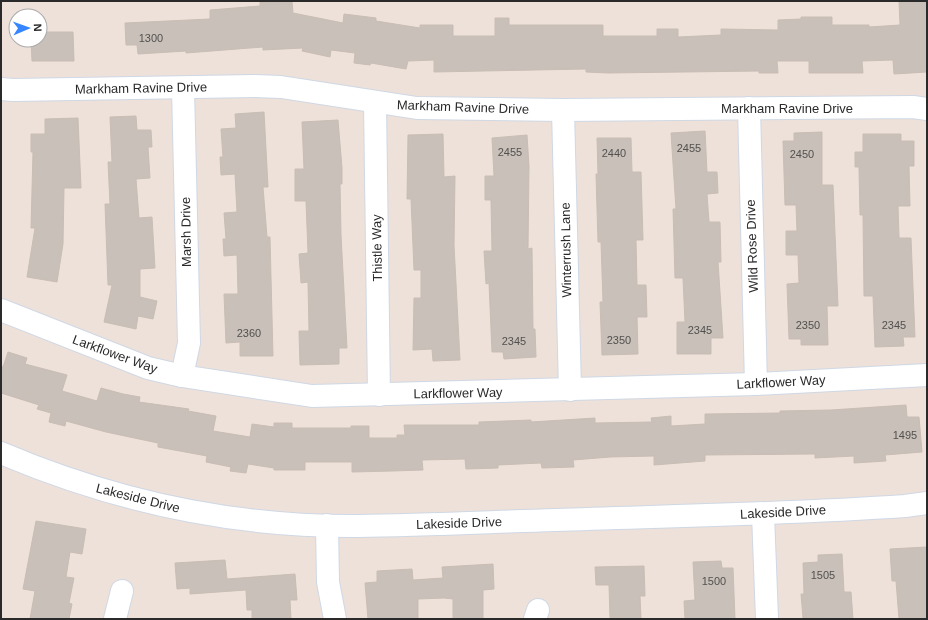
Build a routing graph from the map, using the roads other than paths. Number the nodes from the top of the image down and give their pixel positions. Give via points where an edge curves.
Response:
1 (183, 88) junction
2 (1, 89) edge
3 (375, 102) junction
4 (749, 108) junction
5 (927, 109) edge
6 (563, 110) junction
7 (1, 310) edge
8 (927, 375) edge
9 (182, 376) junction
10 (756, 384) junction
11 (570, 390) junction
12 (379, 395) junction
13 (1, 453) edge
14 (927, 503) edge
15 (763, 514) junction
16 (327, 525) junction
17 (122, 592) dead end
18 (115, 619) edge
19 (335, 619) edge
20 (767, 619) edge

1 - 2 street, Markham Ravine Drive
1 - 3 street, Markham Ravine Drive via 281,87
1 - 9 street, Marsh Drive via 189,344
3 - 6 street, Markham Ravine Drive via 417,108
3 - 12 street, Thistle Way
4 - 5 street, Markham Ravine Drive
4 - 6 street, Markham Ravine Drive
4 - 10 street, Wild Rose Drive
6 - 11 street, Winterrush Lane
7 - 9 street, Larkflower Way via 148,368
8 - 10 street, Larkflower Way
9 - 12 street, Larkflower Way via 312,396
10 - 11 street, Larkflower Way
11 - 12 street, Larkflower Way
13 - 16 street, Lakeside Drive via 81,484 176,508 247,519
14 - 15 street, Lakeside Drive
15 - 16 street, Lakeside Drive
15 - 20 street
16 - 19 street via 328,582
17 - 18 street

